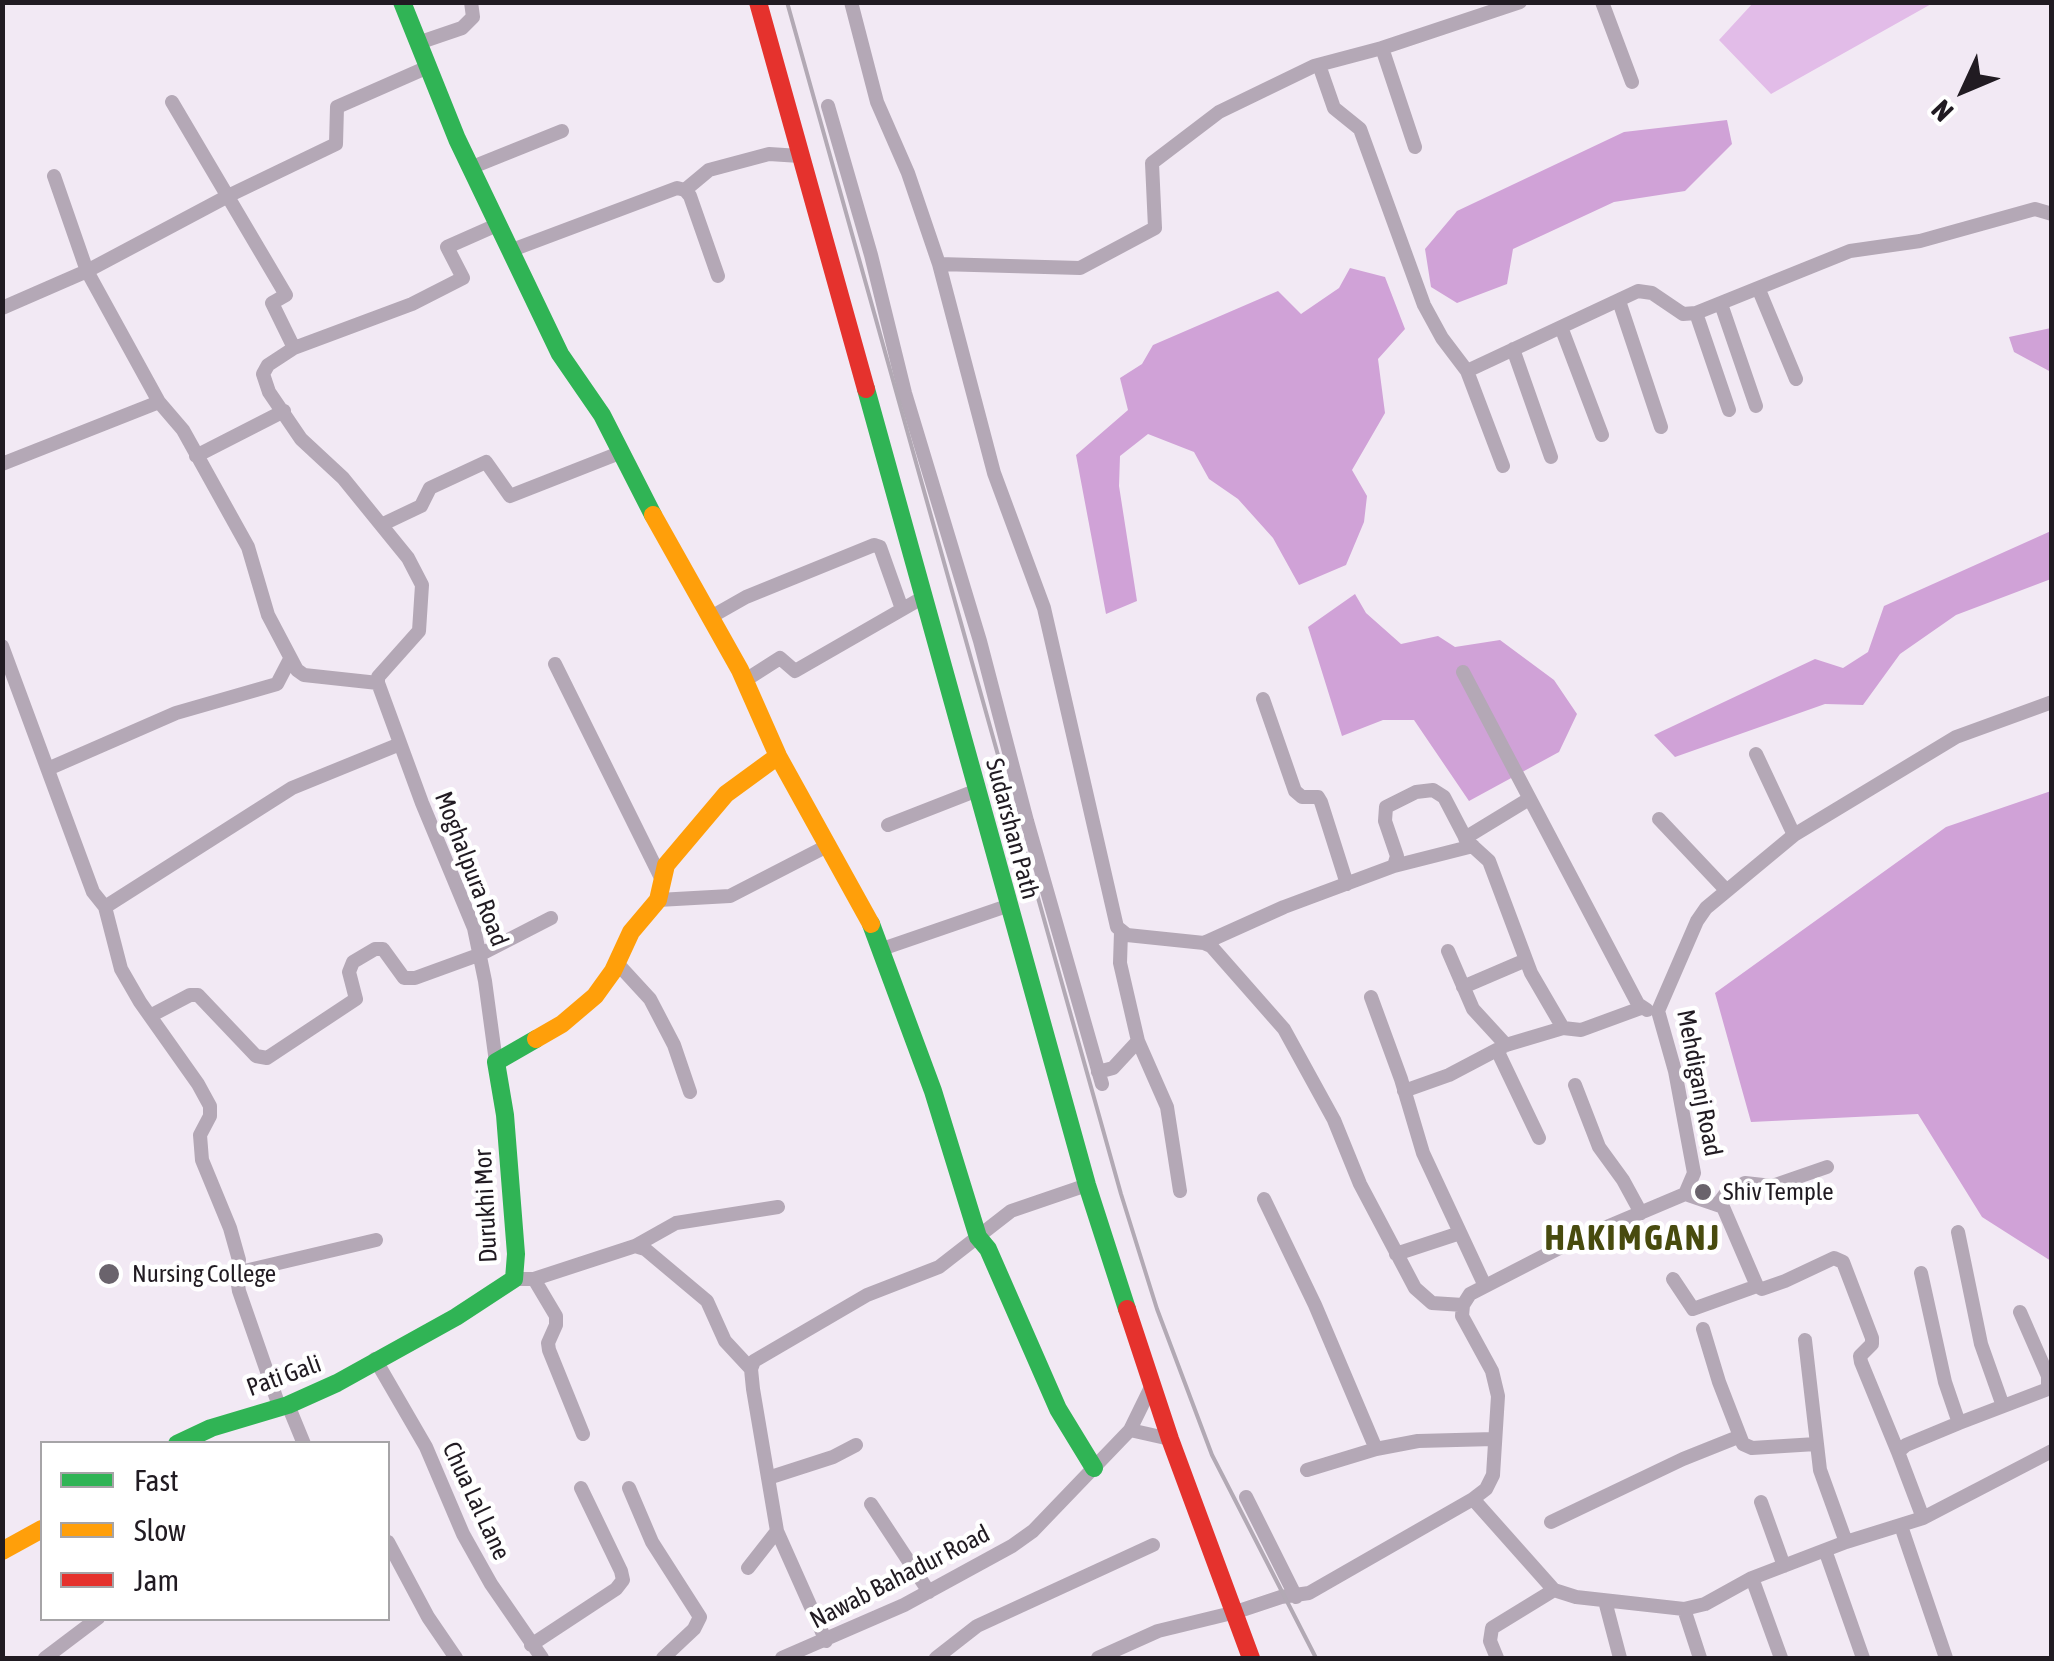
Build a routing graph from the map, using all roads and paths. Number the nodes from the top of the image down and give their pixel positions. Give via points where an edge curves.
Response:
1 (402, 2) edge
2 (471, 2) edge
3 (758, 2) edge
4 (851, 2) edge
5 (1520, 2) edge
6 (1602, 2) edge
7 (1502, 6) edge
8 (418, 42) junction
9 (1382, 48) junction
10 (1319, 65) junction
11 (428, 67) junction
12 (1632, 82) dead end
13 (172, 102) dead end
14 (828, 106) dead end
15 (562, 130) dead end
16 (1414, 147) dead end
17 (800, 156) junction
18 (470, 168) junction
19 (54, 176) dead end
20 (685, 190) junction
21 (230, 195) junction
22 (2052, 214) edge
23 (498, 224) junction
24 (512, 250) junction
25 (939, 264) junction
26 (88, 271) junction
27 (718, 276) dead end
28 (1759, 290) junction
29 (1619, 301) junction
30 (1721, 304) junction
31 (2, 308) edge
32 (1696, 313) junction
33 (1560, 327) junction
34 (294, 348) junction
35 (1513, 349) junction
36 (1467, 371) junction
37 (1796, 379) dead end
38 (159, 402) junction
39 (1756, 406) dead end
40 (1728, 410) dead end
41 (284, 412) junction
42 (1660, 426) dead end
43 (1602, 434) dead end
44 (622, 452) junction
45 (196, 456) junction
46 (1551, 457) dead end
47 (2, 464) edge
48 (1503, 466) dead end
49 (381, 525) junction
50 (912, 561) junction
51 (890, 573) junction
52 (922, 598) junction
53 (902, 609) junction
54 (709, 618) junction
55 (2, 646) edge
56 (290, 659) junction
57 (555, 664) dead end
58 (1463, 672) dead end
59 (744, 681) junction
60 (380, 689) junction
61 (1263, 699) dead end
62 (2052, 702) edge
63 (400, 744) junction
64 (1756, 754) dead end
65 (778, 756) junction
66 (50, 768) junction
67 (975, 791) junction
68 (1529, 799) junction
69 (1659, 819) dead end
70 (888, 825) dead end
71 (1794, 835) junction
72 (1469, 842) junction
73 (829, 845) junction
74 (1394, 866) junction
75 (662, 880) junction
76 (1347, 884) junction
77 (1726, 890) junction
78 (658, 900) junction
79 (1007, 906) junction
80 (105, 907) junction
81 (551, 918) dead end
82 (1120, 932) junction
83 (1204, 943) junction
84 (882, 949) junction
85 (1448, 951) dead end
86 (481, 954) junction
87 (1526, 960) junction
88 (616, 962) junction
89 (1463, 987) junction
90 (1371, 997) dead end
91 (1642, 1008) junction
92 (1658, 1011) junction
93 (150, 1016) junction
94 (1564, 1028) junction
95 (1138, 1041) junction
96 (1502, 1048) junction
97 (496, 1062) junction
98 (1575, 1085) dead end
99 (1404, 1090) junction
100 (690, 1092) dead end
101 (1539, 1138) dead end
102 (1828, 1167) dead end
103 (1087, 1184) junction
104 (1180, 1192) dead end
105 (1685, 1194) junction
106 (1264, 1199) dead end
107 (1718, 1204) junction
108 (778, 1207) dead end
109 (1641, 1214) junction
110 (1958, 1232) dead end
111 (1460, 1233) junction
112 (978, 1236) junction
113 (376, 1240) dead end
114 (635, 1246) junction
115 (1396, 1254) junction
116 (236, 1273) junction
117 (1921, 1273) dead end
118 (514, 1279) junction
119 (534, 1279) junction
120 (1673, 1279) dead end
121 (1485, 1286) junction
122 (1757, 1286) junction
123 (1463, 1304) junction
124 (2020, 1312) dead end
125 (1704, 1329) dead end
126 (1805, 1340) dead end
127 (402, 1344) joint
128 (376, 1359) junction
129 (751, 1369) junction
130 (1152, 1384) junction
131 (283, 1406) junction
132 (2003, 1406) junction
133 (1959, 1422) junction
134 (1130, 1430) junction
135 (583, 1434) dead end
136 (1738, 1437) junction
137 (1170, 1439) junction
138 (1494, 1439) junction
139 (184, 1441) edge
140 (302, 1441) edge
141 (1816, 1444) junction
142 (856, 1446) dead end
143 (1376, 1448) junction
144 (2052, 1450) edge
145 (1898, 1452) junction
146 (1094, 1468) junction
147 (1307, 1470) dead end
148 (768, 1478) junction
149 (580, 1488) dead end
150 (629, 1488) dead end
151 (1246, 1497) dead end
152 (1473, 1499) junction
153 (1761, 1502) dead end
154 (871, 1504) dead end
155 (1923, 1518) junction
156 (1551, 1522) dead end
157 (1901, 1526) junction
158 (40, 1530) edge
159 (777, 1531) junction
160 (1846, 1542) junction
161 (1153, 1545) dead end
162 (390, 1546) edge
163 (1825, 1550) junction
164 (2, 1551) edge
165 (1784, 1566) junction
166 (748, 1568) dead end
167 (1752, 1578) junction
168 (1554, 1590) junction
169 (929, 1592) junction
170 (1296, 1597) junction
171 (1605, 1601) junction
172 (1684, 1609) junction
173 (1236, 1612) junction
174 (94, 1621) edge
175 (826, 1641) junction
176 (531, 1646) junction
177 (45, 1658) edge
178 (456, 1658) edge
179 (542, 1658) edge
180 (663, 1658) edge
181 (782, 1658) edge
182 (936, 1658) edge
183 (1098, 1658) edge
184 (1252, 1658) edge
185 (1497, 1658) edge
186 (1620, 1658) edge
187 (1700, 1658) edge
188 (1781, 1658) edge
189 (1863, 1658) edge
190 (1946, 1658) edge

1 - 8 street
2 - 8 street via 468,23
3 - 17 street, Sudarshan Path
4 - 25 street via 877,102
5 - 7 street
6 - 12 street
7 - 9 street
8 - 11 street
9 - 10 street
9 - 16 street
10 - 25 street via 1219,112 1157,156 1150,170 1154,228 1080,268
10 - 36 street via 1334,108 1360,130 1432,321
11 - 18 street
11 - 21 street via 336,107 336,144
13 - 21 street
14 - 95 street via 1100,1078
15 - 18 street
17 - 20 street via 769,154 708,170
17 - 50 street, Sudarshan Path
18 - 23 street
19 - 26 street
20 - 24 street
20 - 27 street
21 - 26 street
21 - 34 street via 286,296 272,303
22 - 28 street via 2034,210 1850,251
23 - 24 street
23 - 34 street via 447,246 463,278
24 - 44 street via 560,354
25 - 82 street via 986,445 1044,608
26 - 31 street
26 - 38 street
28 - 30 street
28 - 37 street
29 - 32 street via 1645,291 1684,314
29 - 33 street
29 - 42 street
30 - 32 street
30 - 39 street
32 - 40 street
33 - 35 street
33 - 43 street
34 - 41 street via 263,374
35 - 36 street
35 - 46 street
36 - 48 street
38 - 45 street
38 - 47 street
41 - 45 street
41 - 49 street
44 - 49 street via 510,496 486,462 430,488 422,506
44 - 54 street
45 - 56 street via 248,547 268,615
49 - 60 street via 418,574 423,596 415,640 385,669
50 - 51 street
50 - 52 street, Sudarshan Path
51 - 53 street
51 - 54 street via 874,545
52 - 53 street
52 - 67 street, Sudarshan Path
53 - 59 street via 795,670 780,658
54 - 59 street
55 - 66 street
56 - 60 street via 304,675
56 - 66 street via 276,684 176,713
57 - 75 street
58 - 68 street
59 - 65 street
60 - 63 street, Moghalpura Road
61 - 76 street via 1295,792 1321,802
62 - 71 street, Mehdiganj Road via 1956,737
63 - 80 street via 292,788
63 - 86 street, Moghalpura Road
64 - 71 street
65 - 73 street
65 - 75 street via 726,794 666,865
66 - 80 street via 93,892
67 - 70 street
67 - 79 street, Sudarshan Path
68 - 72 street
68 - 91 street
69 - 77 street
71 - 77 street, Mehdiganj Road
72 - 74 street
72 - 74 street via 1438,791 1416,792 1384,812
72 - 87 street via 1489,861
73 - 78 street via 730,896
73 - 84 street
74 - 76 street
75 - 78 street
76 - 83 street
77 - 92 street, Mehdiganj Road via 1696,921
78 - 88 street
79 - 84 street
79 - 103 street, Sudarshan Path
80 - 93 street via 121,969
81 - 86 street
82 - 83 street
82 - 95 street via 1120,963
83 - 115 street via 1284,1028
84 - 112 street
85 - 89 street
86 - 93 street via 404,978 383,950 374,949 349,972 356,998 267,1058 256,1056 198,995
86 - 97 street, Moghalpura Road
87 - 89 street
87 - 94 street
88 - 97 street via 575,1014
88 - 100 street via 650,999
89 - 96 street
90 - 99 street
91 - 92 street
91 - 94 street via 1581,1030
92 - 105 street, Mehdiganj Road via 1694,1173
93 - 116 street via 210,1106 199,1147 230,1228
94 - 96 street
95 - 104 street via 1168,1107
96 - 99 street
96 - 101 street
97 - 118 street, Durukhi Mor via 506,1115
98 - 109 street via 1599,1146
99 - 111 street via 1422,1153
102 - 107 street via 1772,1186 1744,1184
103 - 112 street via 1023,1205
103 - 130 street, Sudarshan Path
105 - 107 street
105 - 109 street
106 - 143 street
107 - 122 street
108 - 114 street via 676,1223
109 - 121 street
110 - 132 street via 1980,1344
111 - 115 street
111 - 121 street
112 - 129 street via 939,1267 867,1296 763,1353
112 - 146 street via 1058,1410
113 - 116 street
114 - 119 street
114 - 129 street via 697,1290 725,1341
115 - 123 street via 1423,1298
116 - 131 street
117 - 133 street
118 - 119 street
118 - 127 street, Durukhi Mor
119 - 135 street via 556,1316 549,1350
120 - 122 street via 1692,1309
121 - 123 street
122 - 145 street via 1834,1258 1843,1262 1872,1338 1860,1362
123 - 138 street via 1462,1316 1498,1396
124 - 132 street via 2050,1384
125 - 136 street
126 - 141 street
127 - 128 street, Pati Gali
128 - 131 street, Pati Gali
128 - 176 street, Chua Lal Lane via 426,1447 463,1534
129 - 148 street
130 - 134 street, Nawab Bahadur Road
130 - 137 street, Sudarshan Path
131 - 139 street, Pati Gali
131 - 140 street
132 - 133 street
133 - 145 street
134 - 137 street
134 - 146 street, Nawab Bahadur Road
136 - 141 street via 1752,1448
136 - 156 street
137 - 173 street, Sudarshan Path
138 - 143 street
138 - 152 street via 1493,1475
141 - 160 street
142 - 148 street
143 - 147 street
144 - 155 street
145 - 155 street
146 - 169 street, Nawab Bahadur Road via 1022,1538
148 - 159 street
149 - 176 street via 622,1580
150 - 180 street via 652,1542 700,1617
151 - 170 street
152 - 168 street
152 - 170 street
153 - 165 street
154 - 169 street
155 - 157 street
157 - 160 street
157 - 190 street
158 - 164 street
159 - 166 street
159 - 175 street
160 - 163 street
161 - 182 street via 977,1626
162 - 178 street
163 - 165 street
163 - 189 street
165 - 167 street
167 - 172 street
167 - 188 street
168 - 171 street
168 - 185 street via 1492,1628
169 - 175 street, Nawab Bahadur Road
170 - 173 street
171 - 172 street
171 - 186 street
172 - 187 street
173 - 183 street via 1158,1631
173 - 184 street, Sudarshan Path
174 - 177 street
175 - 181 street, Nawab Bahadur Road
176 - 179 street, Chua Lal Lane

